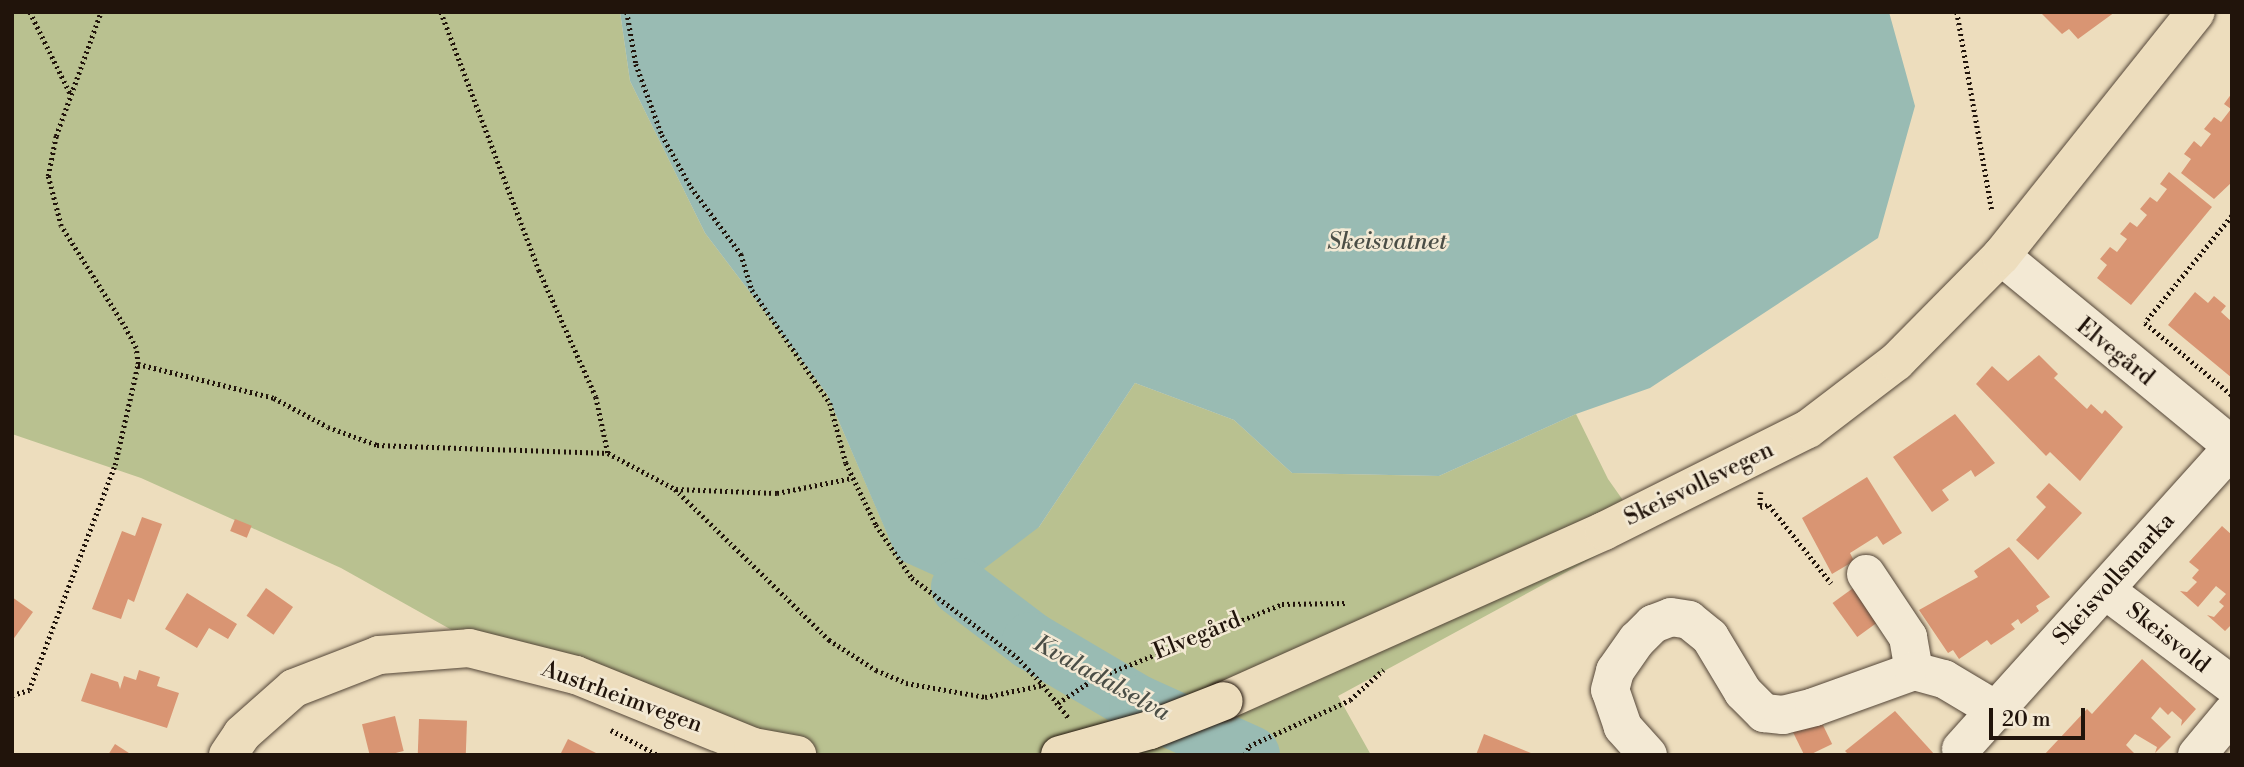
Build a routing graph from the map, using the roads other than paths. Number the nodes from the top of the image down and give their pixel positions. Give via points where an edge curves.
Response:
1 (2196, 12) edge
2 (2001, 256) junction
3 (2232, 447) edge
4 (1866, 574) road end
5 (2105, 590) junction
6 (1914, 671) junction
7 (2232, 685) edge
8 (1996, 710) junction
9 (2232, 713) edge
10 (1961, 749) dead end
11 (228, 755) edge
12 (797, 755) edge
13 (1060, 755) edge
14 (1648, 755) edge
15 (2197, 755) edge

1 - 2 main road, Skeisvollsvegen
2 - 3 street, Elvegård
2 - 13 main road, Skeisvollsvegen, bridge via 1896,362 1808,429 1604,531 1224,701 1150,730
3 - 5 street, Skeisvollsmarka
4 - 6 street via 1908,638
5 - 7 street, Skeisvold
5 - 8 street, Skeisvollsmarka
6 - 8 street via 1944,679
6 - 14 street via 1814,707 1783,715 1764,713 1743,692 1710,638 1689,620 1671,617 1653,624 1637,640 1615,671 1610,690 1623,727
8 - 10 street, Skeisvollsmarka
9 - 15 street
11 - 12 main road, Austrheimvegen via 242,734 294,688 379,655 469,648 576,675 753,747

